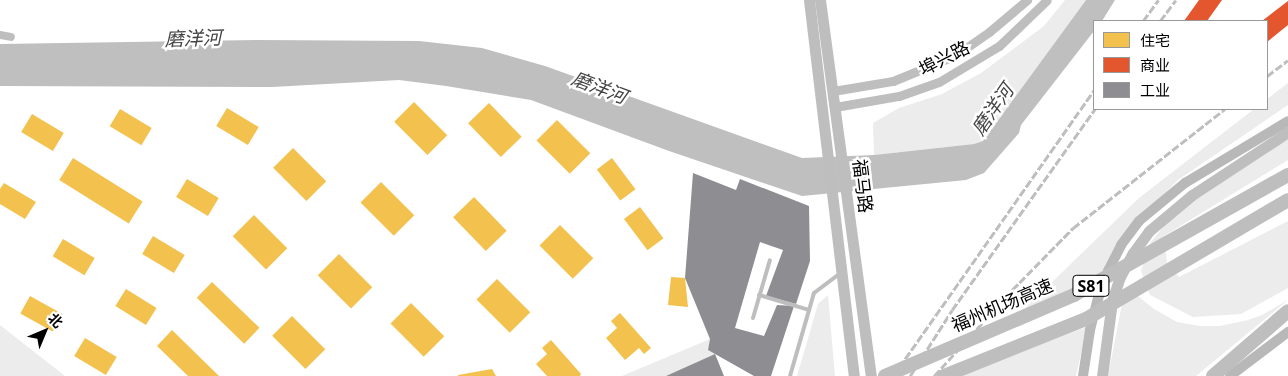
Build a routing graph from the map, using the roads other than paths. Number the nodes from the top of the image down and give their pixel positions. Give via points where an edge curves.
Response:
1 (809, 0) edge
2 (820, 0) edge
3 (1027, 0) edge
4 (1047, 0) edge
5 (0, 35) edge
6 (11, 37) dead end
7 (833, 91) junction
8 (835, 108) junction
9 (1288, 121) edge
10 (1288, 132) edge
11 (1288, 175) edge
12 (1288, 200) edge
13 (770, 260) dead end
14 (841, 273) junction
15 (759, 295) junction
16 (809, 310) junction
17 (1288, 312) edge
18 (753, 318) dead end
19 (1288, 332) edge
20 (790, 376) edge
21 (854, 376) edge
22 (871, 376) edge
23 (885, 376) edge
24 (944, 376) edge
25 (1083, 376) edge
26 (1102, 376) edge
27 (1213, 376) edge
28 (1230, 376) edge

1 - 14 main road, 福马路
2 - 7 main road, 福马路
3 - 7 street, 埠兴路 via 989,32 947,59 893,81
4 - 8 street, 埠兴路 via 999,46 939,82 899,96
5 - 6 street
7 - 8 main road, 福马路
8 - 22 main road, 福马路
9 - 25 main road via 1185,183 1139,221 1122,245 1101,290 1090,330
10 - 26 main road via 1192,195 1149,231 1133,252 1112,301
11 - 23 highway, 福州机场高速 / S81 via 1074,295
12 - 24 highway, S81 via 1086,320
13 - 15 lane
14 - 16 lane via 814,293
14 - 21 main road, 福马路
15 - 16 lane
15 - 18 lane
16 - 20 lane
17 - 27 highway
19 - 28 main road

